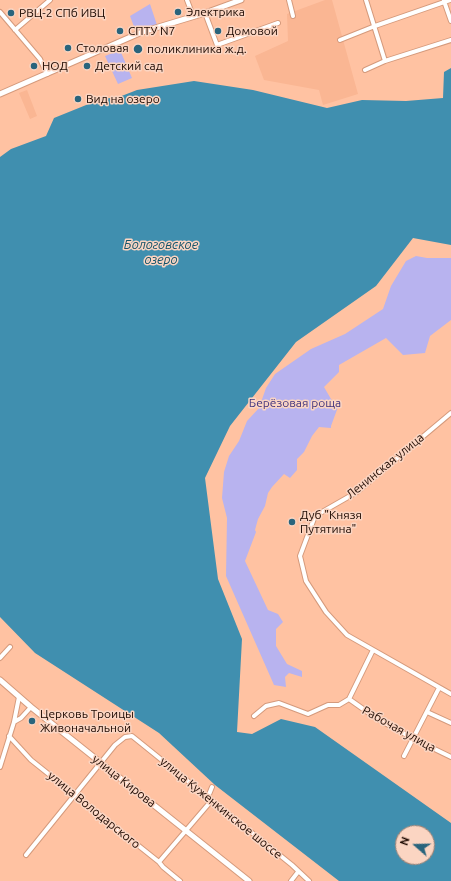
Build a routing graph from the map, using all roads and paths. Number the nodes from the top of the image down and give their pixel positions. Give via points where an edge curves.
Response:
1 (50, 0) edge
2 (187, 0) edge
3 (241, 0) edge
4 (289, 0) edge
5 (366, 0) edge
6 (450, 0) edge
7 (444, 1) edge
8 (0, 12) edge
9 (205, 13) junction
10 (193, 16) junction
11 (293, 16) dead end
12 (451, 21) edge
13 (278, 23) dead end
14 (375, 26) junction
15 (15, 30) junction
16 (340, 40) dead end
17 (451, 40) edge
18 (386, 61) junction
19 (365, 70) dead end
20 (47, 74) junction
21 (0, 94) edge
22 (451, 413) edge
23 (10, 647) dead end
24 (373, 650) junction
25 (0, 658) edge
26 (0, 680) edge
27 (440, 688) junction
28 (451, 694) edge
29 (19, 697) junction
30 (349, 699) junction
31 (31, 707) junction
32 (427, 712) junction
33 (254, 716) dead end
34 (14, 722) junction
35 (451, 723) edge
36 (9, 736) junction
37 (414, 739) junction
38 (404, 756) dead end
39 (451, 757) edge
40 (101, 763) junction
41 (0, 767) edge
42 (212, 786) dead end
43 (75, 795) junction
44 (210, 799) junction
45 (186, 830) junction
46 (26, 856) dead end
47 (159, 862) junction
48 (298, 872) junction
49 (180, 881) edge
50 (249, 881) edge
51 (291, 881) edge
52 (309, 881) edge

1 - 15 street
2 - 10 street
3 - 9 main road
4 - 11 street
5 - 14 street
6 - 7 street
7 - 12 street
7 - 14 street
8 - 15 street
9 - 10 main road
9 - 13 street via 217,45
10 - 20 main road via 142,32
14 - 16 street
14 - 18 street
15 - 20 street via 40,59
17 - 18 street
18 - 19 street
20 - 21 main road
22 - 24 street, Ленинская улица via 357,492 315,516 300,556 306,581 326,612 348,635
23 - 25 street
24 - 27 street, Ленинская улица
24 - 30 street
26 - 29 main road, улица Кирова
27 - 28 street, Ленинская улица
27 - 32 street
29 - 31 main road, улица Кирова
29 - 34 street
30 - 33 street via 339,705 328,705 308,714 278,703 266,706
30 - 37 street, Рабочая улица via 376,718
31 - 34 street
31 - 40 main road, улица Кирова
32 - 35 street
32 - 37 street
34 - 36 street
36 - 41 street
36 - 43 street, улица Володарского via 31,760
37 - 38 street
37 - 39 street, Рабочая улица
40 - 43 street
40 - 44 street, улица Куженкинское шоссе via 121,739 132,736
40 - 45 main road, улица Кирова
42 - 44 street
43 - 46 street
43 - 47 street, улица Володарского
44 - 45 street
44 - 48 street, улица Куженкинское шоссе
45 - 47 street
45 - 50 main road, улица Кирова
47 - 49 street, улица Володарского
48 - 51 street
48 - 52 street, улица Куженкинское шоссе

